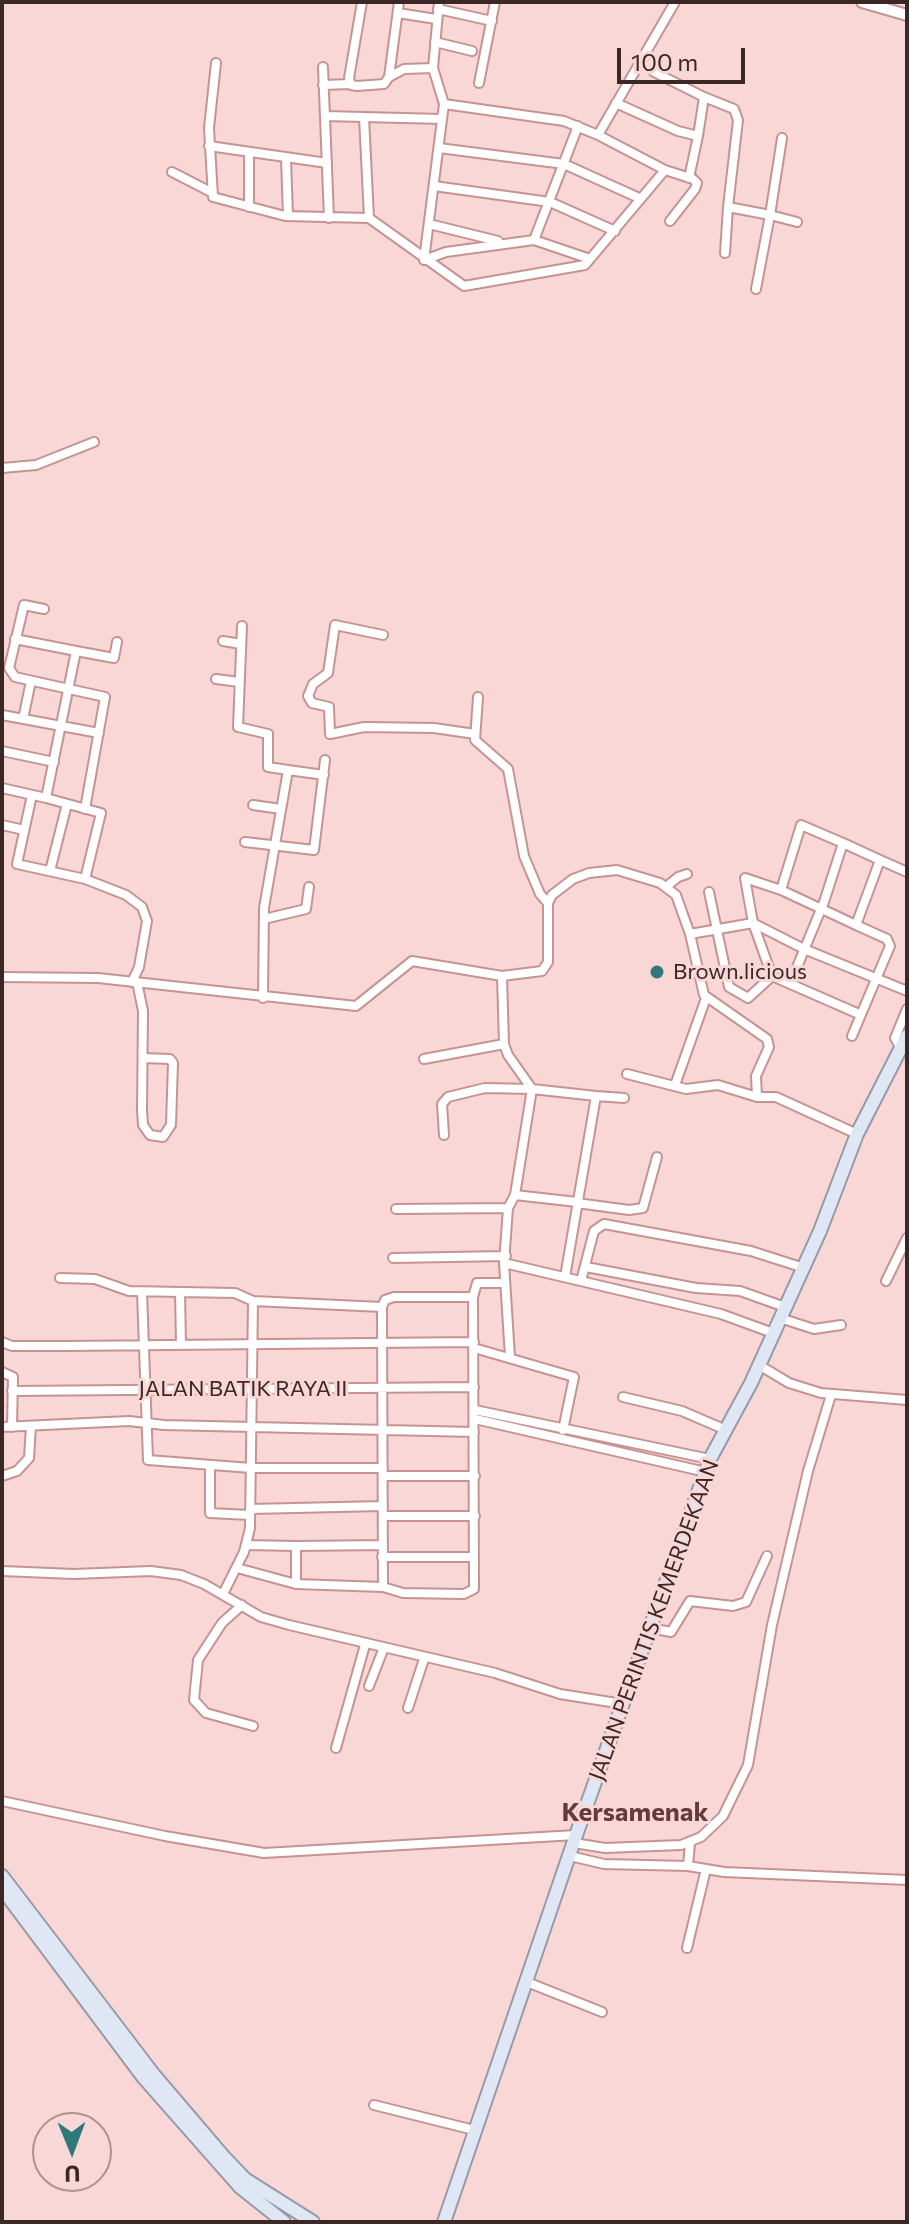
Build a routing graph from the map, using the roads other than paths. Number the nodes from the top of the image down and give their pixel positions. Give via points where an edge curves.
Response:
1 (362, 2) edge
2 (399, 2) edge
3 (495, 2) edge
4 (675, 2) edge
5 (862, 2) edge
6 (438, 10) edge
7 (398, 13) junction
8 (907, 15) edge
9 (492, 21) junction
10 (435, 42) junction
11 (472, 51) dead end
12 (216, 63) dead end
13 (323, 67) dead end
14 (433, 68) junction
15 (654, 72) dead end
16 (389, 77) junction
17 (479, 83) dead end
18 (350, 84) junction
19 (323, 85) junction
20 (704, 97) junction
21 (616, 103) junction
22 (444, 104) junction
23 (325, 116) junction
24 (364, 117) junction
25 (442, 119) junction
26 (578, 126) junction
27 (598, 135) junction
28 (698, 136) junction
29 (782, 138) dead end
30 (209, 146) junction
31 (439, 148) junction
32 (249, 153) junction
33 (286, 159) junction
34 (327, 163) junction
35 (564, 164) junction
36 (665, 170) junction
37 (172, 172) dead end
38 (689, 178) junction
39 (434, 186) junction
40 (211, 192) junction
41 (639, 198) junction
42 (550, 202) junction
43 (249, 207) junction
44 (728, 207) junction
45 (770, 215) junction
46 (288, 216) junction
47 (329, 218) junction
48 (369, 218) junction
49 (670, 221) dead end
50 (797, 222) dead end
51 (429, 224) junction
52 (615, 231) junction
53 (534, 240) junction
54 (503, 242) junction
55 (725, 253) dead end
56 (590, 259) junction
57 (424, 260) junction
58 (756, 289) dead end
59 (94, 442) dead end
60 (2, 468) edge
61 (44, 609) dead end
62 (242, 626) dead end
63 (383, 635) dead end
64 (15, 639) junction
65 (223, 641) dead end
66 (117, 642) dead end
67 (241, 644) junction
68 (76, 651) junction
69 (216, 679) dead end
70 (31, 681) junction
71 (239, 682) junction
72 (69, 689) junction
73 (478, 697) dead end
74 (2, 715) edge
75 (23, 719) junction
76 (61, 727) junction
77 (99, 733) junction
78 (475, 734) junction
79 (2, 751) edge
80 (325, 760) dead end
81 (54, 762) junction
82 (288, 770) junction
83 (324, 775) junction
84 (2, 788) edge
85 (32, 795) junction
86 (46, 798) junction
87 (67, 804) junction
88 (253, 805) dead end
89 (85, 809) junction
90 (281, 809) junction
91 (2, 825) edge
92 (24, 830) junction
93 (245, 842) dead end
94 (843, 843) junction
95 (275, 845) junction
96 (880, 860) junction
97 (50, 871) junction
98 (907, 872) edge
99 (687, 874) dead end
100 (85, 879) junction
101 (309, 887) dead end
102 (666, 887) junction
103 (781, 890) junction
104 (709, 892) dead end
105 (548, 903) junction
106 (821, 910) junction
107 (264, 919) junction
108 (753, 923) junction
109 (856, 925) junction
110 (716, 930) junction
111 (690, 934) junction
112 (772, 934) junction
113 (765, 949) junction
114 (804, 949) junction
115 (502, 976) junction
116 (772, 976) junction
117 (2, 977) edge
118 (875, 979) junction
119 (135, 982) junction
120 (790, 984) junction
121 (907, 991) edge
122 (263, 998) junction
123 (706, 998) junction
124 (907, 1009) edge
125 (859, 1014) junction
126 (852, 1036) dead end
127 (905, 1040) edge
128 (504, 1044) junction
129 (143, 1058) junction
130 (424, 1059) dead end
131 (627, 1074) dead end
132 (675, 1085) junction
133 (532, 1089) junction
134 (596, 1096) junction
135 (757, 1097) junction
136 (624, 1098) dead end
137 (857, 1134) junction
138 (444, 1135) dead end
139 (657, 1157) dead end
140 (515, 1195) junction
141 (577, 1202) junction
142 (508, 1208) junction
143 (396, 1209) dead end
144 (907, 1238) edge
145 (393, 1258) dead end
146 (505, 1259) junction
147 (586, 1267) junction
148 (804, 1268) junction
149 (565, 1277) junction
150 (60, 1278) dead end
151 (581, 1281) junction
152 (886, 1281) dead end
153 (505, 1283) junction
154 (142, 1292) junction
155 (180, 1292) junction
156 (473, 1297) junction
157 (253, 1301) junction
158 (382, 1307) junction
159 (783, 1313) junction
160 (841, 1325) dead end
161 (773, 1333) junction
162 (2, 1342) edge
163 (181, 1345) junction
164 (253, 1345) junction
165 (383, 1345) junction
166 (474, 1345) junction
167 (143, 1346) junction
168 (510, 1357) junction
169 (759, 1365) junction
170 (2, 1372) edge
171 (253, 1386) junction
172 (474, 1387) junction
173 (145, 1389) junction
174 (383, 1389) junction
175 (12, 1391) junction
176 (831, 1395) junction
177 (623, 1397) dead end
178 (907, 1400) edge
179 (475, 1414) junction
180 (521, 1417) junction
181 (145, 1424) junction
182 (31, 1426) junction
183 (253, 1426) junction
184 (2, 1427) edge
185 (12, 1427) junction
186 (564, 1427) junction
187 (518, 1428) junction
188 (382, 1429) junction
189 (726, 1430) junction
190 (474, 1432) junction
191 (561, 1438) junction
192 (620, 1439) junction
193 (616, 1451) junction
194 (210, 1466) junction
195 (708, 1466) junction
196 (251, 1468) junction
197 (384, 1472) junction
198 (2, 1476) edge
199 (475, 1476) junction
200 (383, 1511) junction
201 (250, 1512) junction
202 (475, 1516) junction
203 (246, 1545) junction
204 (383, 1545) junction
205 (296, 1546) junction
206 (767, 1556) dead end
207 (382, 1557) junction
208 (474, 1557) junction
209 (237, 1568) junction
210 (2, 1571) edge
211 (296, 1584) junction
212 (383, 1587) junction
213 (223, 1594) junction
214 (242, 1605) junction
215 (650, 1628) junction
216 (365, 1645) junction
217 (383, 1650) junction
218 (424, 1659) junction
219 (369, 1686) dead end
220 (623, 1704) junction
221 (408, 1708) dead end
222 (253, 1726) dead end
223 (336, 1748) dead end
224 (2, 1801) edge
225 (690, 1843) junction
226 (573, 1845) junction
227 (649, 1845) junction
228 (651, 1865) junction
229 (688, 1866) junction
230 (706, 1869) junction
231 (2, 1876) edge
232 (907, 1880) edge
233 (2, 1889) edge
234 (687, 1948) dead end
235 (527, 1982) junction
236 (94, 2005) junction
237 (602, 2012) dead end
238 (374, 2105) dead end
239 (474, 2130) junction
240 (284, 2222) edge
241 (313, 2222) edge
242 (444, 2222) edge

1 - 18 street
2 - 7 street
3 - 9 street
4 - 21 street
5 - 8 street
6 - 7 street
6 - 9 street
6 - 10 street
7 - 16 street
9 - 17 street
10 - 11 street
10 - 14 street
12 - 30 street
13 - 19 street
14 - 16 street via 404,69
14 - 22 street
15 - 20 street
16 - 18 street via 384,84
18 - 19 street
19 - 23 street
20 - 28 street
20 - 44 street via 734,109 738,116
21 - 27 street
21 - 28 street
22 - 25 street
22 - 26 street
23 - 24 street
23 - 34 street
24 - 25 street
24 - 48 street
25 - 31 street
26 - 27 street
26 - 35 street
27 - 36 street
28 - 38 street
29 - 45 street
30 - 32 street
30 - 40 street
31 - 35 street
31 - 39 street
32 - 33 street
32 - 43 street
33 - 34 street
33 - 46 street
34 - 47 street
35 - 41 street
35 - 42 street
36 - 38 street
36 - 41 street
37 - 40 street
38 - 49 street via 696,182 695,189
39 - 42 street
39 - 51 street
40 - 43 street
41 - 52 street
42 - 52 street
42 - 53 street
43 - 46 street
44 - 45 street
44 - 55 street
45 - 50 street
45 - 58 street
46 - 47 street
47 - 48 street
48 - 57 street
51 - 54 street
51 - 57 street
52 - 56 street
53 - 54 street
53 - 56 street
54 - 57 street
56 - 57 street via 583,265 473,287 459,284
59 - 60 street via 36,465
61 - 64 street via 24,605
62 - 67 street
63 - 78 street via 335,625 328,673 313,684 308,696 312,703 329,707 330,734 364,727
64 - 68 street
64 - 70 street via 9,668 15,677
65 - 67 street
66 - 68 street via 114,658
67 - 71 street
68 - 72 street
69 - 71 street
70 - 72 street
70 - 75 street
71 - 82 street via 238,727 268,734 268,767
72 - 76 street
72 - 77 street via 105,697
73 - 78 street
74 - 75 street
75 - 76 street
76 - 77 street
76 - 81 street
77 - 89 street
78 - 105 street via 477,742 508,769 524,856
79 - 81 street
80 - 83 street
81 - 86 street
82 - 83 street
82 - 90 street
83 - 95 street via 314,850
84 - 85 street
85 - 86 street
85 - 92 street
86 - 87 street
87 - 89 street
87 - 97 street
88 - 90 street
89 - 100 street via 101,813
90 - 95 street
91 - 92 street
92 - 97 street via 17,864
93 - 95 street
94 - 96 street
94 - 103 street via 801,825
94 - 106 street
95 - 107 street
96 - 98 street
96 - 109 street
97 - 100 street
99 - 102 street
100 - 119 street via 142,907 147,921
101 - 107 street via 306,909
102 - 105 street via 603,869 573,879
102 - 111 street via 676,895
103 - 106 street
103 - 108 street via 745,878
104 - 110 street
105 - 115 street via 546,967
106 - 109 street
106 - 114 street
107 - 122 street
108 - 110 street
108 - 112 street
108 - 113 street
109 - 118 street via 890,944
110 - 111 street
110 - 116 street via 733,990 752,997
111 - 123 street
112 - 113 street
112 - 114 street
113 - 116 street
114 - 118 street
114 - 120 street
115 - 122 street via 417,960 356,1006
115 - 128 street
116 - 120 street
117 - 119 street
118 - 121 street
118 - 125 street
119 - 122 street
119 - 129 street via 143,1011
120 - 125 street
123 - 132 street
123 - 135 street via 768,1042 756,1076
124 - 127 street via 895,1038
125 - 126 street
127 - 137 main road, JALAN PERINTIS KEMERDEKAAN
128 - 130 street
128 - 133 street
129 - 129 street via 143,1125 150,1135 163,1137 170,1132 175,1067 170,1059
131 - 132 street
132 - 135 street via 718,1085
133 - 134 street
133 - 138 street via 481,1088 448,1097 442,1104
133 - 140 street
134 - 136 street
134 - 141 street
135 - 137 street via 776,1097
137 - 148 main road, JALAN PERINTIS KEMERDEKAAN
139 - 141 street via 643,1208
140 - 141 street
140 - 142 street
141 - 149 street
142 - 143 street
142 - 146 street
144 - 152 street
145 - 146 street
146 - 149 street
146 - 153 street
147 - 148 street via 594,1231 604,1224 751,1251
147 - 151 street
147 - 159 street via 748,1293
148 - 159 main road, JALAN PERINTIS KEMERDEKAAN
149 - 151 street
150 - 154 street via 95,1279
151 - 161 street via 721,1314
153 - 156 street via 477,1283
153 - 168 street
154 - 155 street
154 - 167 street
155 - 157 street via 235,1293
155 - 163 street
156 - 158 street via 394,1297
156 - 166 street
157 - 158 street
157 - 164 street
158 - 165 street
159 - 160 street via 814,1329
159 - 161 main road, JALAN PERINTIS KEMERDEKAAN
161 - 169 main road, JALAN PERINTIS KEMERDEKAAN
162 - 167 street
163 - 164 street
163 - 167 street
164 - 165 street
164 - 171 street
165 - 166 street
165 - 174 street
166 - 168 street
166 - 172 street
167 - 173 street
168 - 186 street via 574,1377
169 - 176 street via 789,1383
169 - 189 main road, JALAN PERINTIS KEMERDEKAAN
170 - 175 street via 12,1375
171 - 173 street, JALAN BATIK RAYA II
171 - 174 street, JALAN BATIK RAYA II
171 - 183 street
172 - 174 street, JALAN BATIK RAYA II
172 - 179 street
173 - 175 street, JALAN BATIK RAYA II
173 - 181 street
174 - 188 street
175 - 185 street
176 - 178 street
176 - 225 street via 772,1625 748,1765 723,1816
177 - 189 street via 682,1411
179 - 180 street
179 - 187 street
179 - 190 street
180 - 186 street
180 - 187 street
181 - 182 street
181 - 183 street
181 - 194 street via 148,1460
182 - 185 street
182 - 198 street via 29,1458 17,1471
183 - 188 street
183 - 196 street
184 - 185 street
186 - 191 street
186 - 192 street
187 - 191 street
188 - 190 street
188 - 197 street
189 - 195 main road, JALAN PERINTIS KEMERDEKAAN
190 - 199 street
191 - 193 street
192 - 193 street
192 - 195 street
193 - 195 street
194 - 196 street
194 - 201 street via 210,1513
195 - 215 main road, JALAN PERINTIS KEMERDEKAAN
196 - 197 street
196 - 201 street
197 - 199 street
197 - 200 street
199 - 202 street
200 - 201 street
200 - 202 street
200 - 204 street
201 - 203 street
202 - 208 street
203 - 205 street
203 - 209 street
204 - 205 street
204 - 207 street
205 - 211 street
206 - 215 street via 746,1602 733,1606 690,1601 671,1632
207 - 208 street
207 - 212 street
208 - 212 street via 474,1589 468,1594
209 - 211 street
209 - 213 street
210 - 213 street via 151,1571 181,1575
211 - 212 street
213 - 214 street
214 - 216 street via 261,1617
214 - 222 street via 222,1623 198,1660 194,1700 206,1713
215 - 220 main road, JALAN PERINTIS KEMERDEKAAN
216 - 217 street
216 - 223 street
217 - 218 street
217 - 219 street
218 - 220 street via 495,1673 560,1694
218 - 221 street
220 - 226 main road, JALAN PERINTIS KEMERDEKAAN
224 - 226 street via 264,1853
225 - 227 street
225 - 229 street
226 - 227 street
226 - 228 street via 604,1864
226 - 235 main road, JALAN PERINTIS KEMERDEKAAN
227 - 228 street
228 - 229 street
229 - 230 street
230 - 232 street
230 - 234 street
231 - 236 main road
233 - 236 main road
235 - 237 street
235 - 239 main road, JALAN PERINTIS KEMERDEKAAN
236 - 240 main road via 225,2171
236 - 241 main road via 245,2179
238 - 239 street
239 - 242 main road, JALAN PERINTIS KEMERDEKAAN

